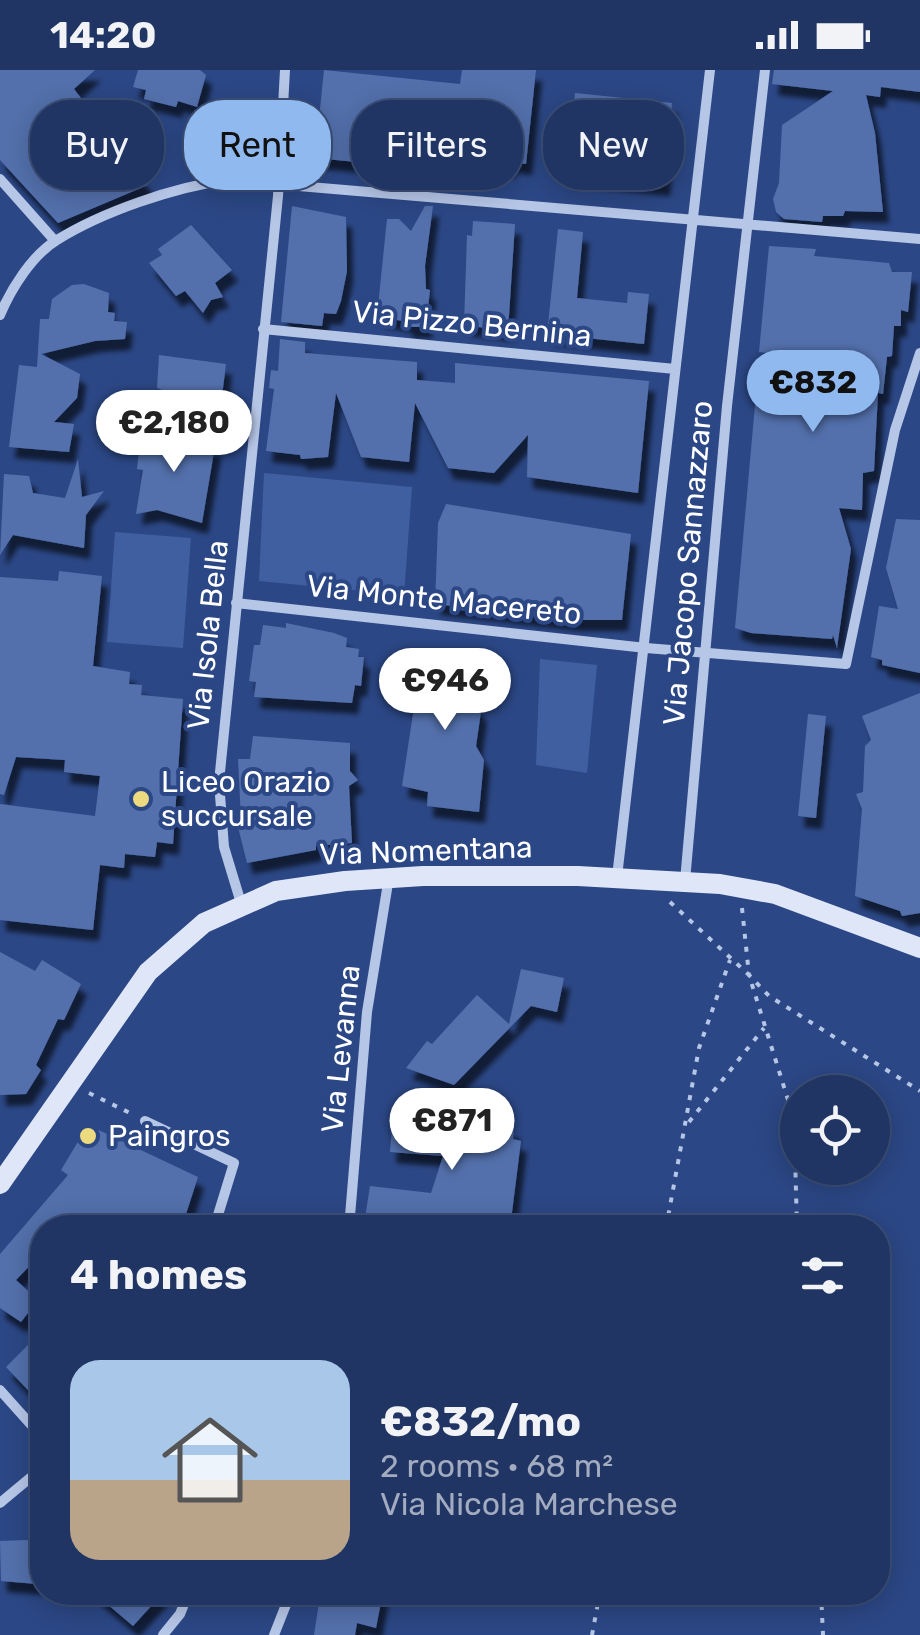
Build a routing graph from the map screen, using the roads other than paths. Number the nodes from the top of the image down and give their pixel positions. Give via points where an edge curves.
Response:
1 (285, 70) edge
2 (710, 70) edge
3 (764, 70) edge
4 (283, 100) edge
5 (0, 179) edge
6 (331, 186) edge
7 (184, 188) edge
8 (277, 190) edge
9 (692, 221) junction
10 (747, 226) junction
11 (920, 239) edge
12 (56, 241) junction
13 (0, 315) edge
14 (263, 328) junction
15 (920, 353) edge
16 (675, 369) junction
17 (236, 602) junction
18 (646, 648) junction
19 (706, 653) junction
20 (389, 877) junction
21 (616, 878) junction
22 (685, 882) junction
23 (241, 903) junction
24 (920, 948) edge
25 (145, 1120) road end
26 (2, 1176) edge
27 (218, 1215) edge
28 (350, 1215) edge
29 (0, 1390) edge
30 (30, 1423) edge
31 (30, 1478) edge
32 (0, 1503) edge
33 (184, 1605) edge
34 (286, 1605) edge
35 (163, 1635) edge
36 (274, 1635) edge

1 - 4 street, Via Isola Bella
2 - 9 street, Via Jacopo Sannazzaro
3 - 10 street, Via Jacopo Sannazzaro
5 - 12 street
6 - 9 street
7 - 12 street
8 - 14 street, Via Isola Bella
9 - 10 street
9 - 16 street, Via Jacopo Sannazzaro
10 - 11 street
10 - 19 street, Via Jacopo Sannazzaro
12 - 13 street via 16,285
14 - 16 street, Via Pizzo Bernina
14 - 17 street, Via Isola Bella
15 - 19 street, Via Monte Macereto via 895,430 846,664
16 - 18 street, Via Jacopo Sannazzaro
17 - 18 street, Via Monte Macereto
17 - 23 street, Via Isola Bella via 219,808
18 - 19 street, Via Monte Macereto
18 - 21 street, Via Jacopo Sannazzaro
19 - 22 street, Via Jacopo Sannazzaro
20 - 21 main road, Via Nomentana
20 - 23 main road, Via Nomentana via 286,889
20 - 28 street, Via Levanna via 367,1012
21 - 22 main road, Via Nomentana
22 - 24 main road, Via Nomentana via 743,886
23 - 26 main road, Via Nomentana via 204,923 148,972
25 - 27 street via 234,1163
29 - 30 street
31 - 32 street
33 - 35 street
34 - 36 street

